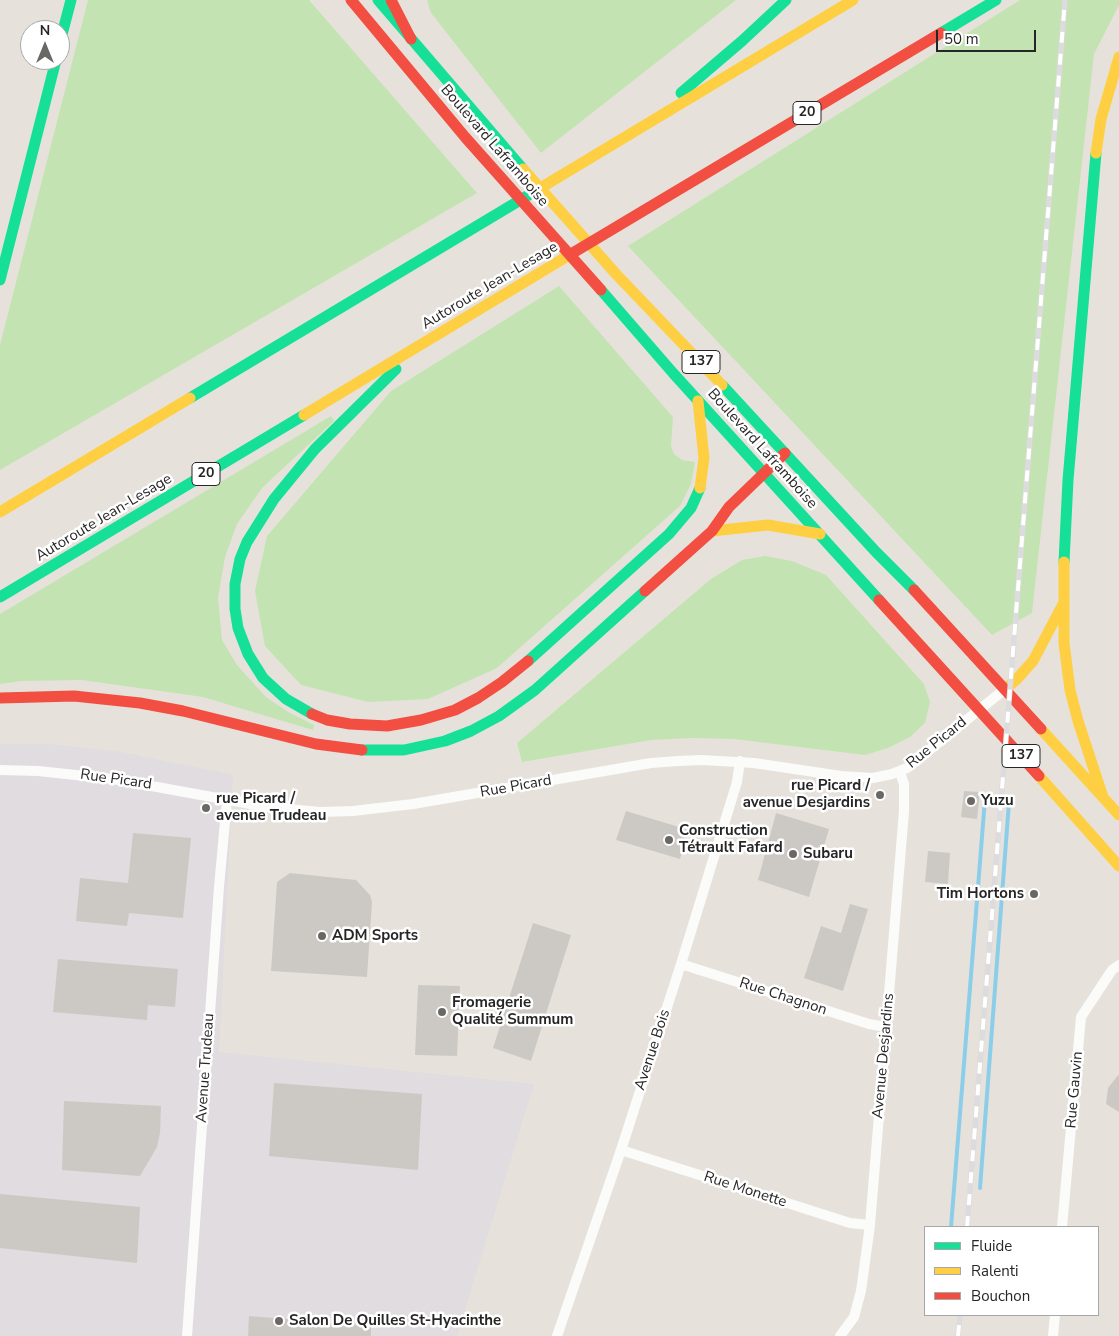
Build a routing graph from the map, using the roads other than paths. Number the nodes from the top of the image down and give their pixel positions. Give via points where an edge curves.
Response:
1 (71, 0) edge
2 (351, 0) edge
3 (378, 0) edge
4 (391, 0) edge
5 (786, 0) edge
6 (853, 0) edge
7 (996, 0) edge
8 (66, 20) edge
9 (411, 39) junction
10 (1119, 57) edge
11 (53, 70) edge
12 (634, 132) junction
13 (0, 280) edge
14 (413, 351) junction
15 (698, 401) junction
16 (784, 453) junction
17 (763, 473) junction
18 (0, 512) edge
19 (712, 531) junction
20 (820, 534) junction
21 (0, 597) edge
22 (1063, 603) junction
23 (1005, 689) junction
24 (0, 698) edge
25 (979, 709) junction
26 (740, 761) junction
27 (0, 770) edge
28 (900, 772) junction
29 (1102, 797) junction
30 (228, 800) junction
31 (1119, 815) edge
32 (1119, 866) edge
33 (681, 964) junction
34 (1119, 965) edge
35 (886, 1027) junction
36 (621, 1150) junction
37 (870, 1225) junction
38 (1062, 1226) edge
39 (1055, 1316) edge
40 (187, 1336) edge
41 (558, 1336) edge
42 (840, 1336) edge
43 (1053, 1336) edge

1 - 8 main road
2 - 15 main road, Boulevard Laframboise / 137 via 496,173
3 - 9 main road, Boulevard Laframboise / 137
4 - 9 main road
5 - 12 main road via 742,42
6 - 12 main road
7 - 14 main road, Autoroute Jean-Lesage / 20
9 - 16 main road, Boulevard Laframboise / 137 via 616,274
10 - 22 main road via 1101,119 1093,172 1066,510
11 - 13 main road
12 - 18 main road
14 - 15 main road via 320,444 281,489 249,538 236,576 236,618 244,646 257,670 277,692 296,706 338,722 363,726 392,725 455,710 502,682 570,623 669,534 694,503 704,464
14 - 21 main road, Autoroute Jean-Lesage / 20
15 - 17 main road, Boulevard Laframboise / 137
16 - 17 main road
16 - 23 main road, Boulevard Laframboise / 137
17 - 19 main road via 729,507
17 - 20 main road, Boulevard Laframboise / 137
19 - 20 main road via 768,525
19 - 24 main road via 518,703 471,731 426,746 384,751 340,749 140,703 74,696
20 - 25 main road, Boulevard Laframboise / 137
22 - 23 main road via 1033,661
22 - 29 main road via 1070,690
23 - 25 street, Rue Picard
23 - 29 main road, Boulevard Laframboise / 137
25 - 28 street, Rue Picard
25 - 32 main road, Boulevard Laframboise / 137
26 - 28 street, Rue Picard via 859,777 880,777
26 - 30 street, Rue Picard via 658,762 453,798 354,811 300,811
26 - 33 street, Avenue Bois via 737,782
27 - 30 street, Rue Picard via 113,779
28 - 35 street, Avenue Desjardins via 904,784 904,812
29 - 31 main road, Boulevard Laframboise / 137
30 - 40 street, Avenue Trudeau
33 - 35 street, Rue Chagnon
33 - 36 street, Avenue Bois
34 - 38 street, Rue Gauvin via 1112,970 1081,1017
35 - 37 street, Avenue Desjardins
36 - 37 street, Rue Monette via 850,1223
36 - 41 street, Avenue Bois
37 - 42 street, Avenue Desjardins via 854,1317
39 - 43 street

